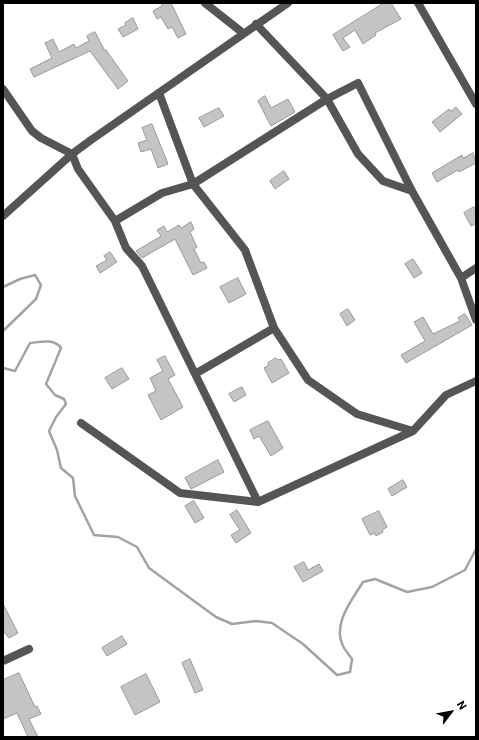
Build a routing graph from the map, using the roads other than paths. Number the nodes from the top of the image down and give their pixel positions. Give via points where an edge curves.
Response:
1 (205, 3) edge
2 (288, 3) edge
3 (418, 3) edge
4 (256, 24) junction
5 (243, 33) junction
6 (3, 88) edge
7 (159, 93) junction
8 (327, 99) junction
9 (476, 104) edge
10 (72, 154) junction
11 (193, 184) junction
12 (412, 191) junction
13 (3, 216) edge
14 (115, 221) junction
15 (476, 268) edge
16 (461, 278) junction
17 (476, 320) edge
18 (274, 328) junction
19 (194, 374) junction
20 (476, 381) edge
21 (80, 423) dead end
22 (413, 431) junction
23 (258, 502) junction
24 (29, 649) dead end
25 (3, 661) edge

1 - 5 street
2 - 4 street
3 - 9 street
4 - 5 street
4 - 8 street
5 - 7 street
6 - 10 street via 32,131
7 - 10 street
7 - 11 street
8 - 11 street
8 - 12 street via 358,154 382,181
8 - 12 street via 358,83
10 - 13 street
10 - 14 street via 78,169
11 - 14 street via 162,193
11 - 18 street via 246,250
12 - 16 street
14 - 19 street via 126,248 142,266
15 - 16 street
16 - 17 street
18 - 19 street
18 - 22 street via 308,380 357,414
19 - 23 street
20 - 22 street via 446,396
21 - 23 street via 180,493
22 - 23 street
24 - 25 street

